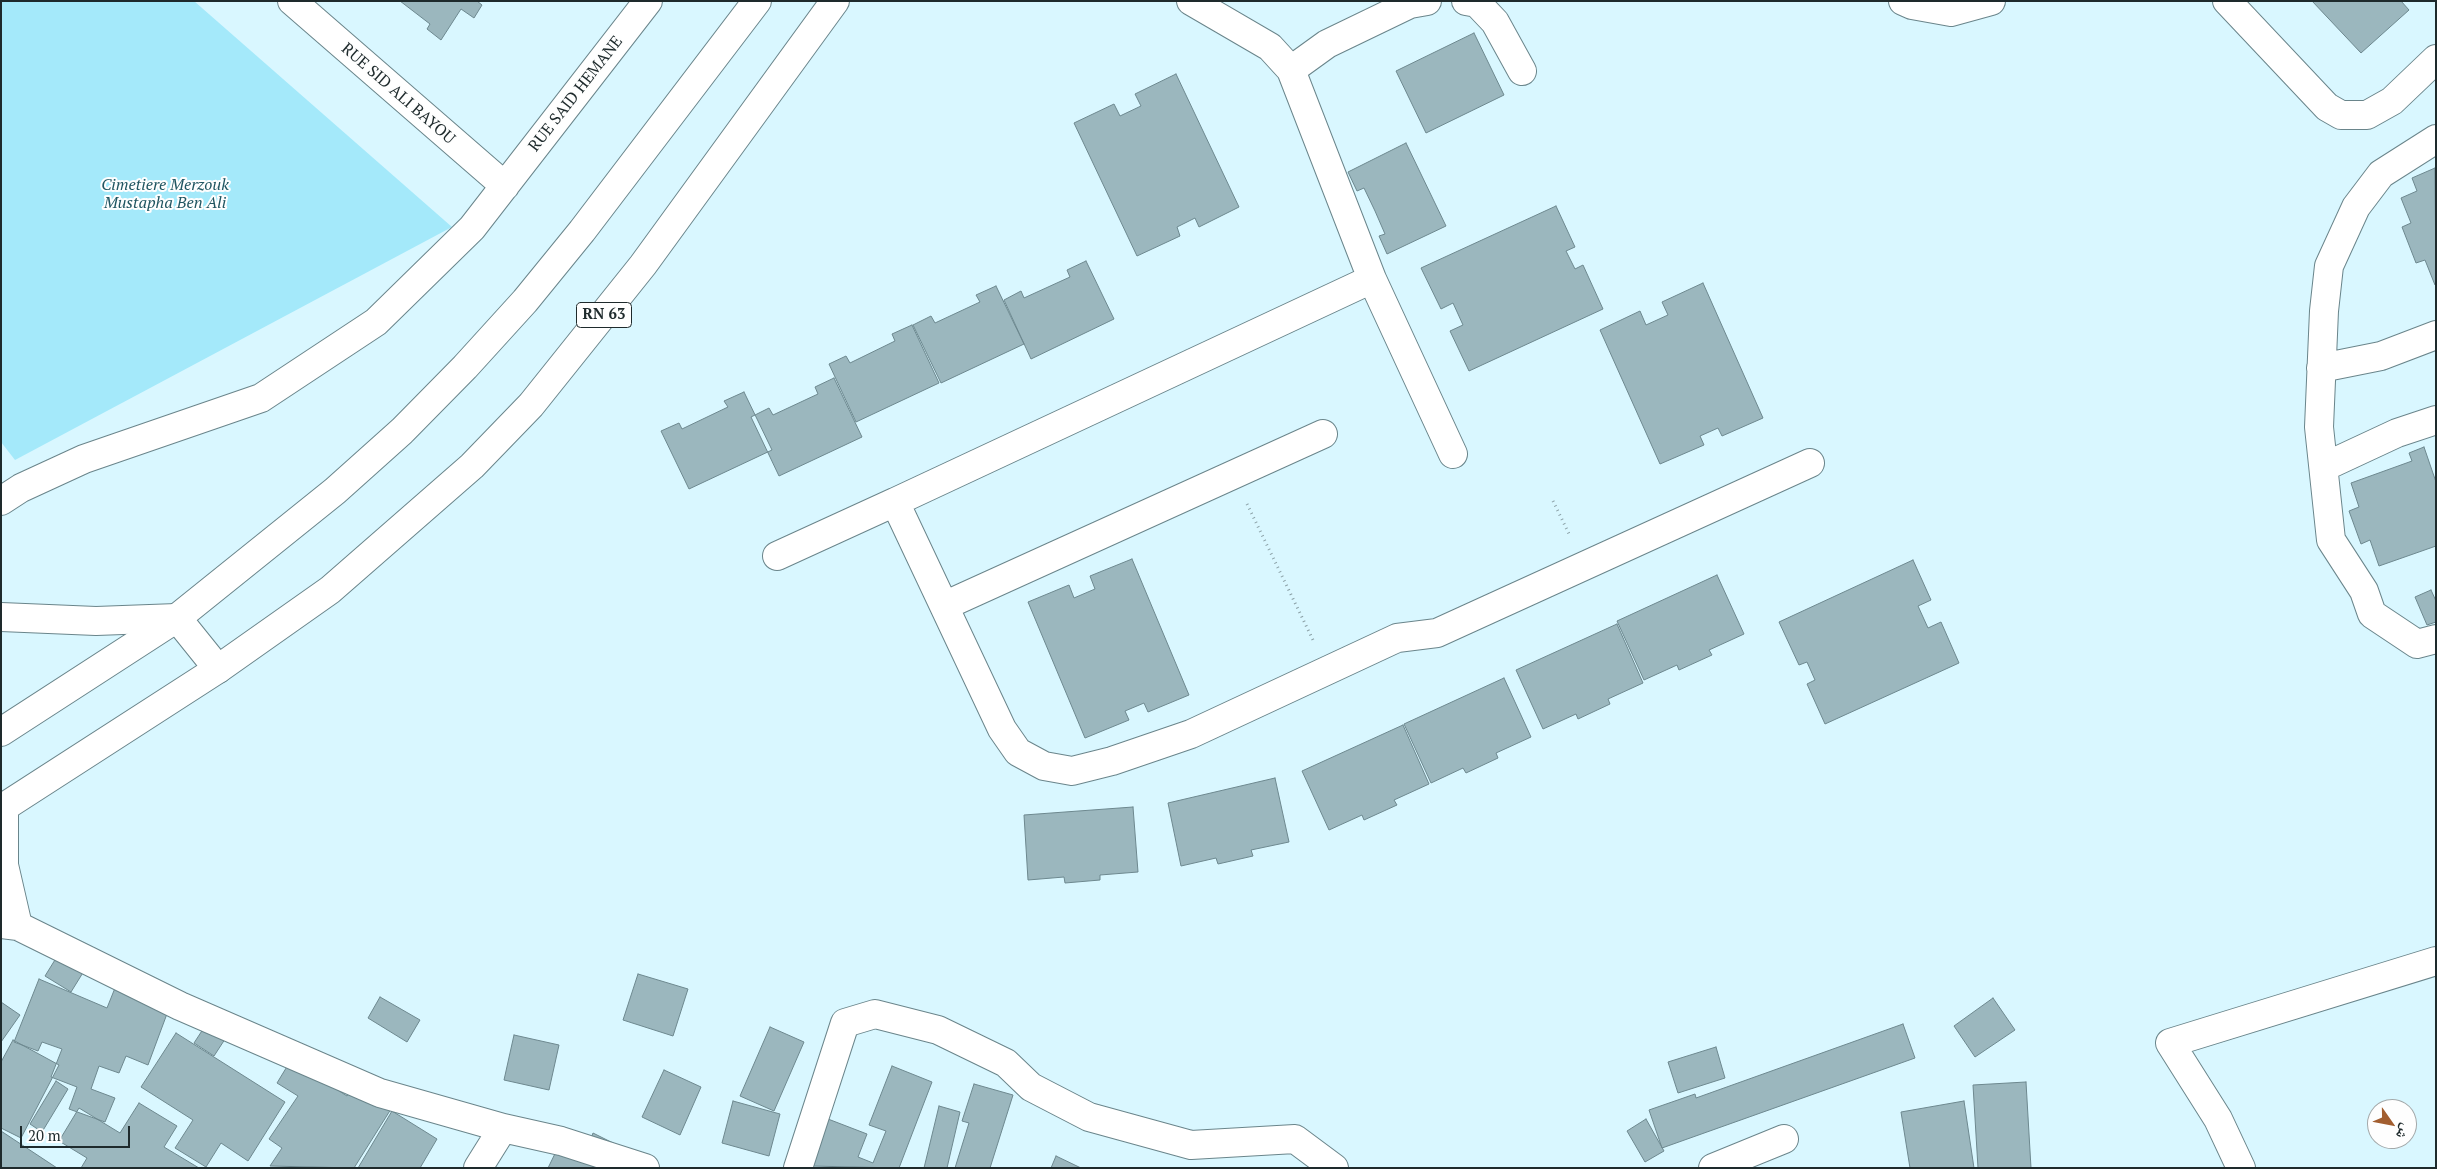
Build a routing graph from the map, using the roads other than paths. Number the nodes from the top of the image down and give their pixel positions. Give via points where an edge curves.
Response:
1 (292, 1) edge
2 (648, 1) edge
3 (757, 1) edge
4 (835, 1) edge
5 (1191, 1) edge
6 (1427, 1) edge
7 (1466, 1) edge
8 (1903, 1) edge
9 (1991, 1) edge
10 (2227, 1) edge
11 (2436, 59) edge
12 (1291, 70) junction
13 (1522, 70) dead end
14 (2436, 139) edge
15 (505, 186) junction
16 (1372, 279) junction
17 (2436, 335) edge
18 (2321, 368) junction
19 (2436, 420) edge
20 (1323, 434) dead end
21 (1453, 454) dead end
22 (1810, 463) dead end
23 (2324, 467) junction
24 (1, 501) edge
25 (895, 502) junction
26 (777, 556) dead end
27 (944, 606) junction
28 (1, 617) edge
29 (176, 618) junction
30 (2436, 638) edge
31 (218, 669) junction
32 (1, 732) edge
33 (3, 808) edge
34 (10, 925) edge
35 (2436, 962) edge
36 (503, 1128) junction
37 (1784, 1139) dead end
38 (478, 1168) edge
39 (644, 1168) edge
40 (798, 1168) edge
41 (1334, 1168) edge
42 (1713, 1168) edge
43 (2241, 1168) edge

1 - 15 street, RUE SID ALI BAYOU
2 - 15 street, RUE SAID HEMANE
3 - 29 street via 582,231 465,367 402,431 335,491
4 - 31 street, RN 63 via 643,265 531,405 472,466 330,590
5 - 12 street via 1270,47
6 - 12 street via 1410,4 1327,44
7 - 13 street via 1477,3 1495,22
8 - 9 street via 1951,12
10 - 11 street via 2327,107 2341,115 2367,115 2392,101
12 - 16 street
14 - 18 street via 2381,174 2356,207 2330,266
15 - 24 street, RUE SAID HEMANE via 472,228 376,322 261,398 84,459 21,488
16 - 21 street
16 - 25 street
17 - 18 street via 2382,356
18 - 23 street via 2319,427
19 - 23 street via 2396,433
20 - 27 street
22 - 27 street via 1437,633 1397,638 1191,734 1072,771 1044,766 1018,752 1002,729
23 - 30 street via 2331,540 2364,591 2372,614 2417,644
25 - 26 street
25 - 27 street
28 - 29 street via 96,621
29 - 31 street
29 - 32 street
31 - 33 street
33 - 34 street
34 - 36 street via 180,1006 380,1093
35 - 43 street via 2170,1043 2218,1119
36 - 38 street
36 - 39 street via 561,1141
37 - 42 street
40 - 41 street via 845,1023 875,1014 938,1030 1006,1062 1031,1087 1089,1116 1191,1145 1296,1139

